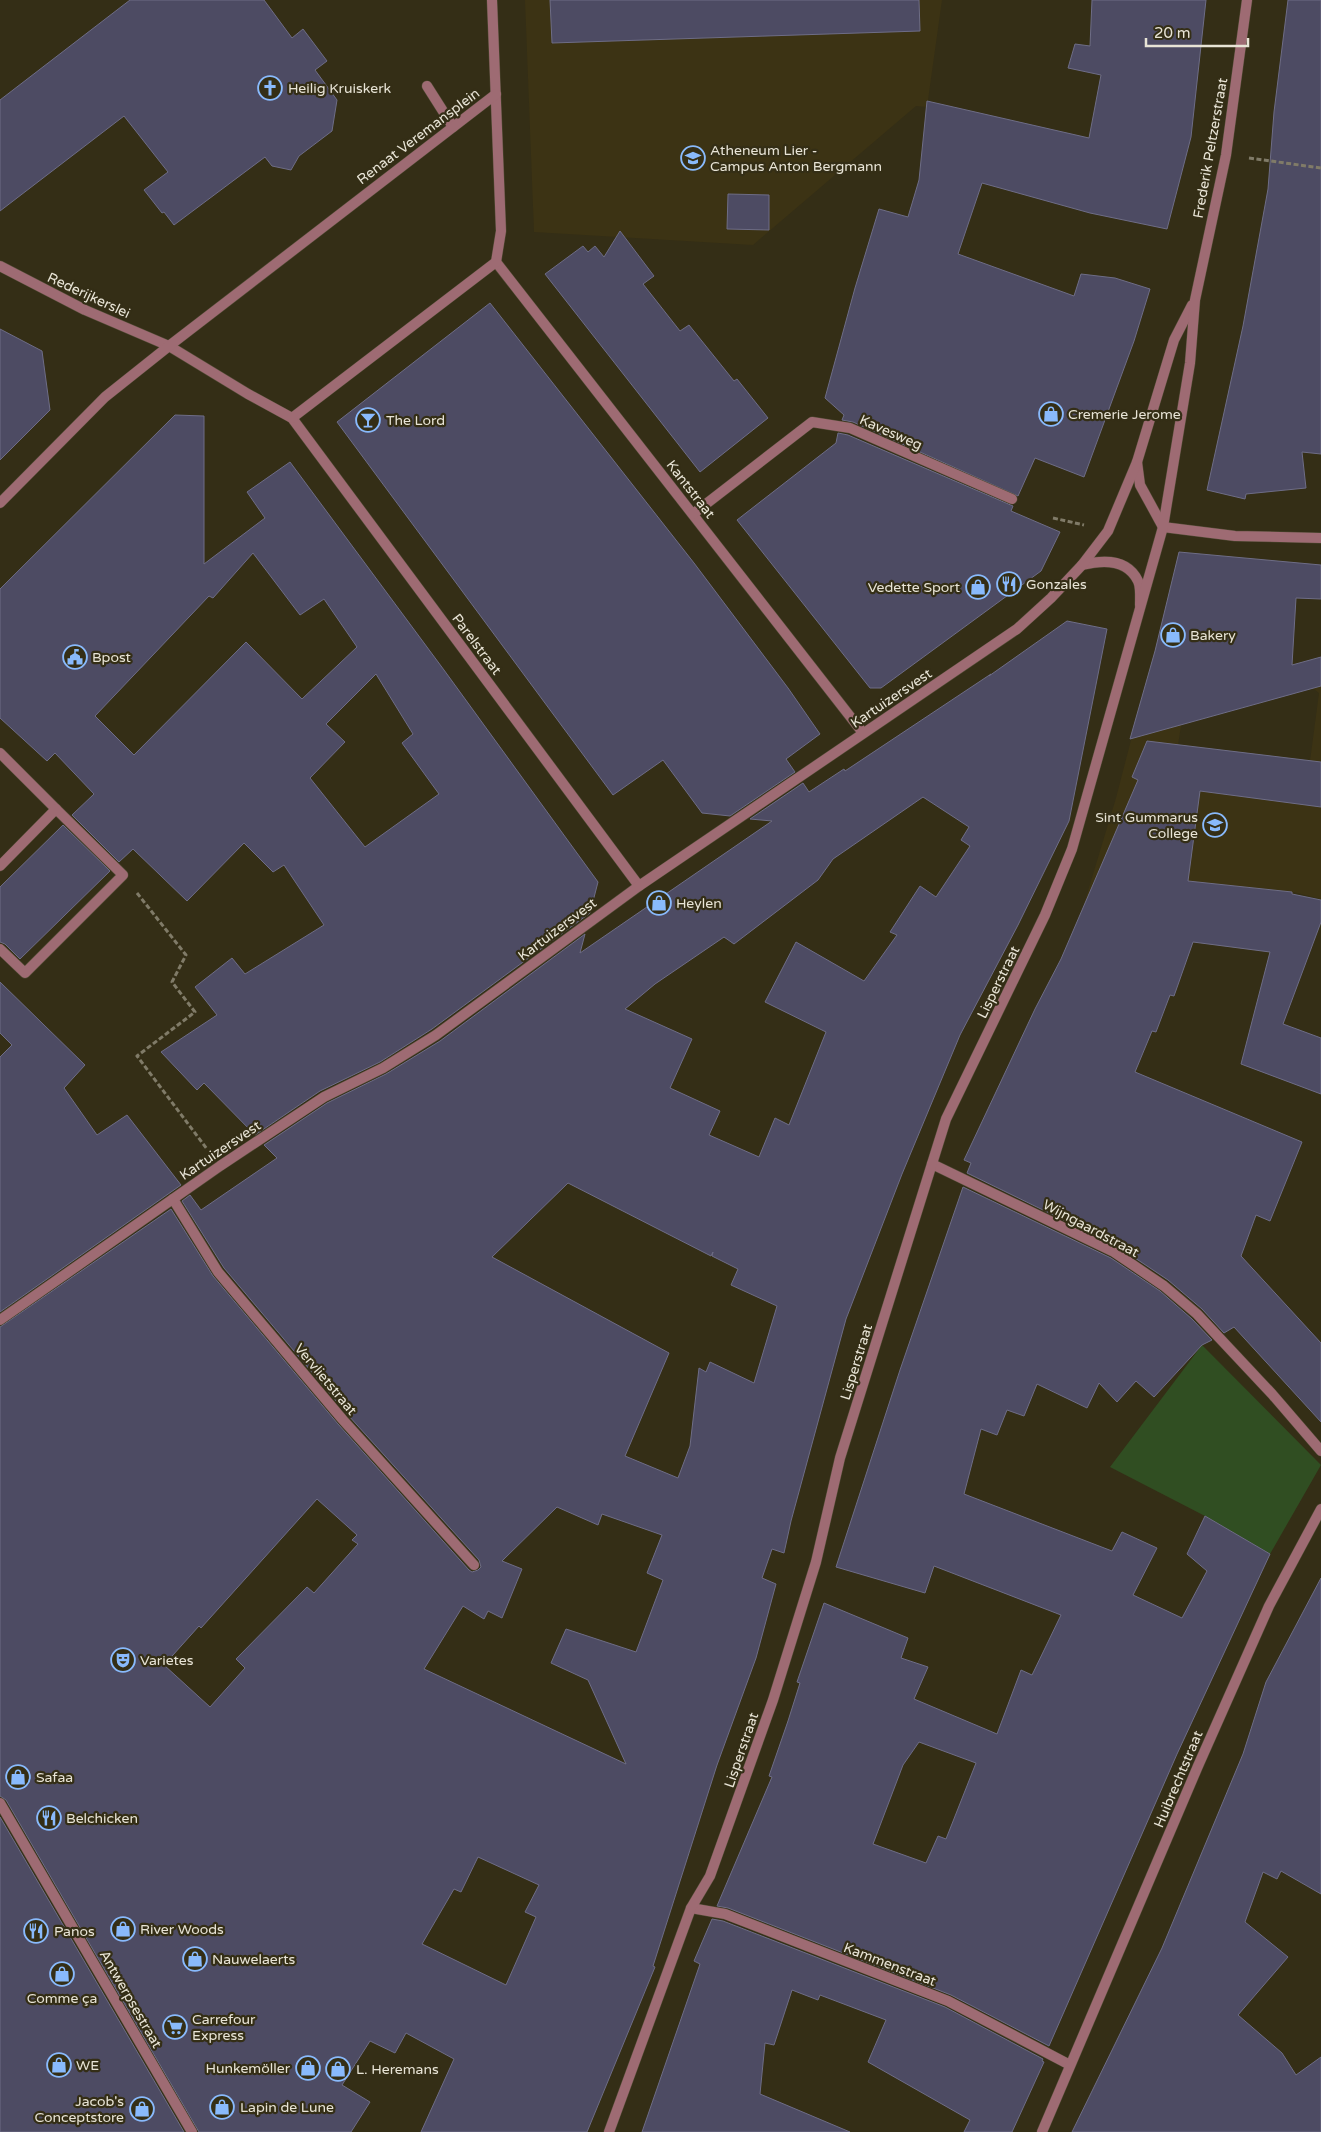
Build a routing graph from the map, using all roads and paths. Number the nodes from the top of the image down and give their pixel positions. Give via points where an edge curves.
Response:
1 (492, 0) edge
2 (1247, 0) edge
3 (427, 86) dead end
4 (496, 94) junction
5 (453, 127) junction
6 (1226, 155) junction
7 (1321, 168) edge
8 (496, 262) junction
9 (0, 266) edge
10 (1194, 300) junction
11 (169, 346) junction
12 (292, 418) junction
13 (1137, 462) junction
14 (1012, 499) dead end
15 (0, 503) edge
16 (693, 514) junction
17 (1053, 518) dead end
18 (1163, 527) junction
19 (1108, 531) junction
20 (1321, 538) edge
21 (1082, 565) junction
22 (1140, 605) junction
23 (864, 733) junction
24 (0, 753) edge
25 (56, 809) junction
26 (0, 866) edge
27 (122, 875) junction
28 (639, 886) junction
29 (0, 949) edge
30 (932, 1164) junction
31 (220, 1166) junction
32 (173, 1199) junction
33 (0, 1320) edge
34 (1321, 1451) edge
35 (1321, 1509) edge
36 (474, 1565) dead end
37 (0, 1803) edge
38 (692, 1908) junction
39 (1070, 2065) junction
40 (192, 2132) edge
41 (609, 2132) edge
42 (1042, 2132) edge

1 - 4 street
2 - 6 street, Frederik Peltzerstraat
3 - 5 street
4 - 5 street, Renaat Veremansplein
4 - 8 street, Renaat Veremansplein via 501,231
5 - 11 street, Renaat Veremansplein
6 - 7 path
6 - 10 street, Frederik Peltzerstraat
8 - 12 street
8 - 16 street, Kantstraat
9 - 11 street, Rederijkerslei via 85,310
10 - 13 street, Frederik Peltzerstraat via 1174,340
10 - 18 street, Frederik Peltzerstraat via 1190,363
11 - 12 street
11 - 15 street, Renaat Veremansplein via 105,397
12 - 28 street, Parelstraat
13 - 18 street, Frederik Peltzerstraat via 1140,484
13 - 19 street, Frederik Peltzerstraat
14 - 16 street, Kavesweg via 850,428 812,422
16 - 23 street, Kantstraat
17 - 19 path
18 - 20 street via 1235,536
18 - 22 street, Lisperstraat
19 - 21 street, Kartuizersvest
21 - 22 street, Lisperstraat via 1100,560 1116,562 1129,569 1139,582
21 - 23 street, Kartuizersvest via 1017,629
22 - 30 street, Lisperstraat via 1072,849 1045,915 946,1119
23 - 28 street, Kartuizersvest
24 - 25 street
25 - 26 street
25 - 27 street
27 - 29 street via 25,973
27 - 31 path via 186,956 172,982 195,1012 136,1056
28 - 31 street, Kartuizersvest via 436,1035 383,1068 324,1097
30 - 34 street, Wijngaardstraat via 1114,1252 1164,1286 1197,1314
30 - 38 street, Lisperstraat via 840,1458 819,1553 773,1700 710,1876
31 - 32 street, Kartuizersvest
32 - 33 street, Kartuizersvest
32 - 36 street, Vervlietstraat via 218,1272 343,1420
35 - 39 street, Huibrechtstraat via 1269,1606
37 - 40 street, Antwerpsestraat
38 - 39 street, Kammenstraat via 725,1914 948,2001
38 - 41 street, Lisperstraat
39 - 42 street, Huibrechtstraat

